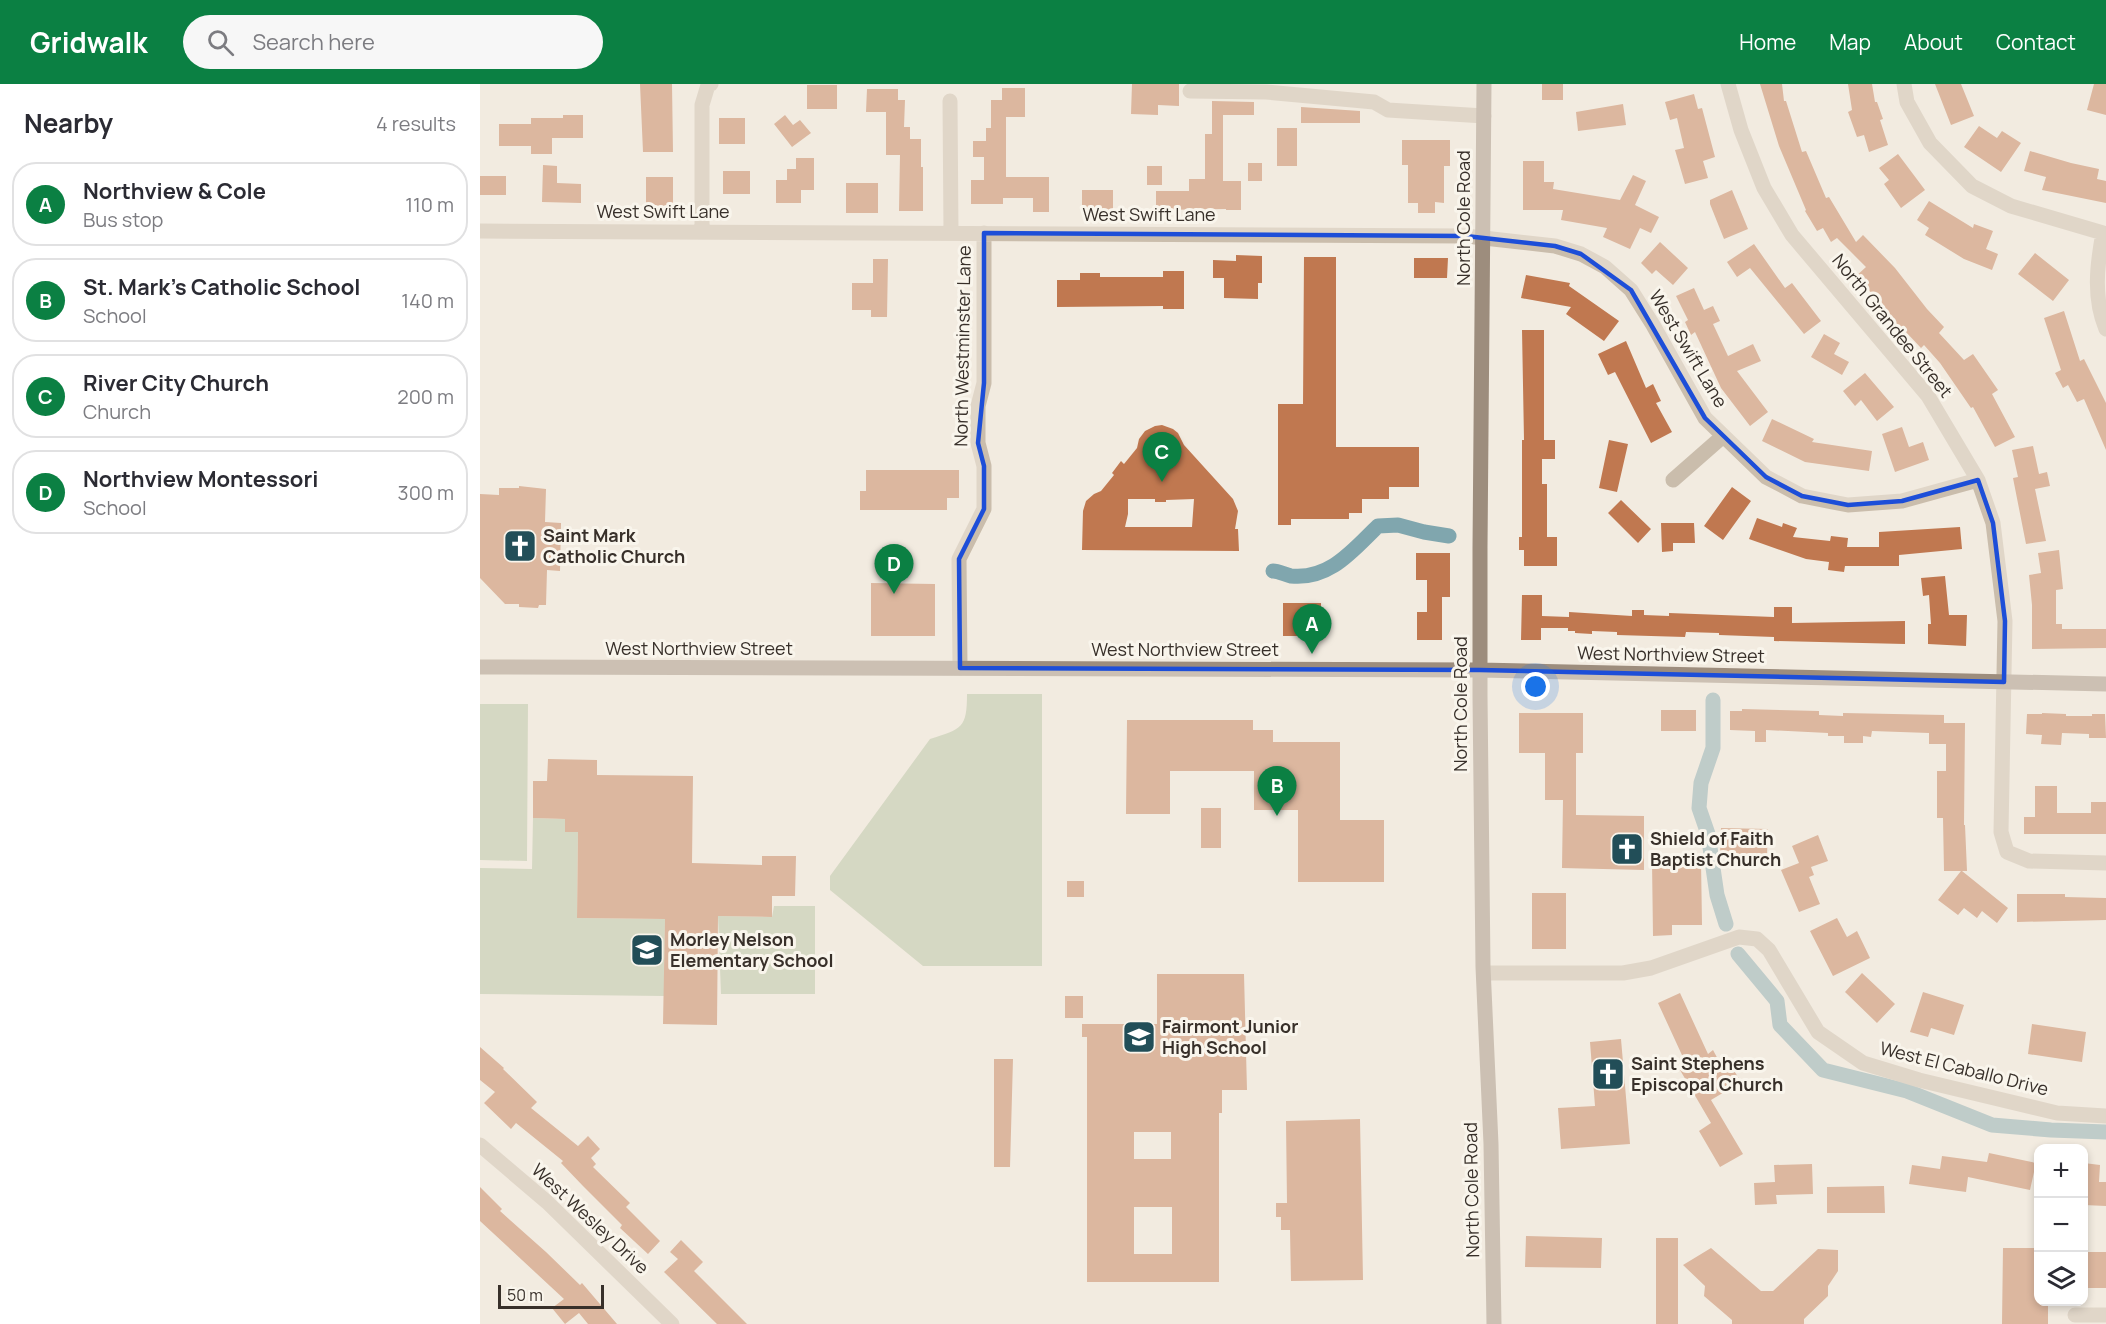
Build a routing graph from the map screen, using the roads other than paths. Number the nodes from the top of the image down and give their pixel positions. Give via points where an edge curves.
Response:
1 (711, 84) edge
2 (1484, 84) edge
3 (1728, 84) edge
4 (1904, 84) edge
5 (1190, 91) dead end
6 (950, 101) dead end
7 (1484, 116) junction
8 (480, 231) edge
9 (702, 232) junction
10 (2104, 233) edge
11 (951, 234) junction
12 (984, 234) junction
13 (1483, 238) junction
14 (2106, 329) edge
15 (1722, 437) junction
16 (1673, 480) dead end
17 (1978, 480) junction
18 (480, 667) edge
19 (960, 668) junction
20 (1480, 670) junction
21 (2004, 682) junction
22 (2106, 684) edge
23 (2106, 863) edge
24 (1484, 974) junction
25 (2106, 1116) edge
26 (480, 1144) edge
27 (2076, 1315) dead end
28 (2106, 1316) edge
29 (672, 1324) edge
30 (1494, 1324) edge

1 - 9 street via 702,105
2 - 7 street, North Cole Road
3 - 17 street, North Grandee Street via 1764,188 1792,235 1928,396
4 - 10 street via 1907,102 1930,143 1972,186 2011,206
5 - 7 street via 1266,92 1374,102 1388,110
6 - 11 street
7 - 13 street, North Cole Road
8 - 9 street, West Swift Lane
9 - 11 street, West Swift Lane
10 - 14 street via 2098,263 2098,294
11 - 12 street, West Swift Lane
12 - 13 street, West Swift Lane
12 - 19 street, North Westminster Lane via 984,383 978,406 978,443 984,466 984,508 959,559
13 - 15 street, West Swift Lane via 1555,246 1605,267 1631,290 1705,418
13 - 20 street, North Cole Road
15 - 16 street, West Swift Lane
15 - 17 street, West Swift Lane via 1766,477 1803,496 1848,505 1902,501
17 - 21 street, North Grandee Street via 1993,523 2005,621
18 - 19 street, West Northview Street
19 - 20 street, West Northview Street
20 - 21 street, West Northview Street
20 - 24 street, North Cole Road
21 - 22 street, West Northview Street
21 - 23 street, North Grandee Street via 2001,832 2007,852 2029,861
24 - 25 street, West El Caballo Drive via 1623,973 1651,968 1739,937 1757,939 1769,950 1818,1032 1863,1063 2057,1113
24 - 30 street, North Cole Road
26 - 29 street, West Wesley Drive via 547,1202
27 - 28 street

